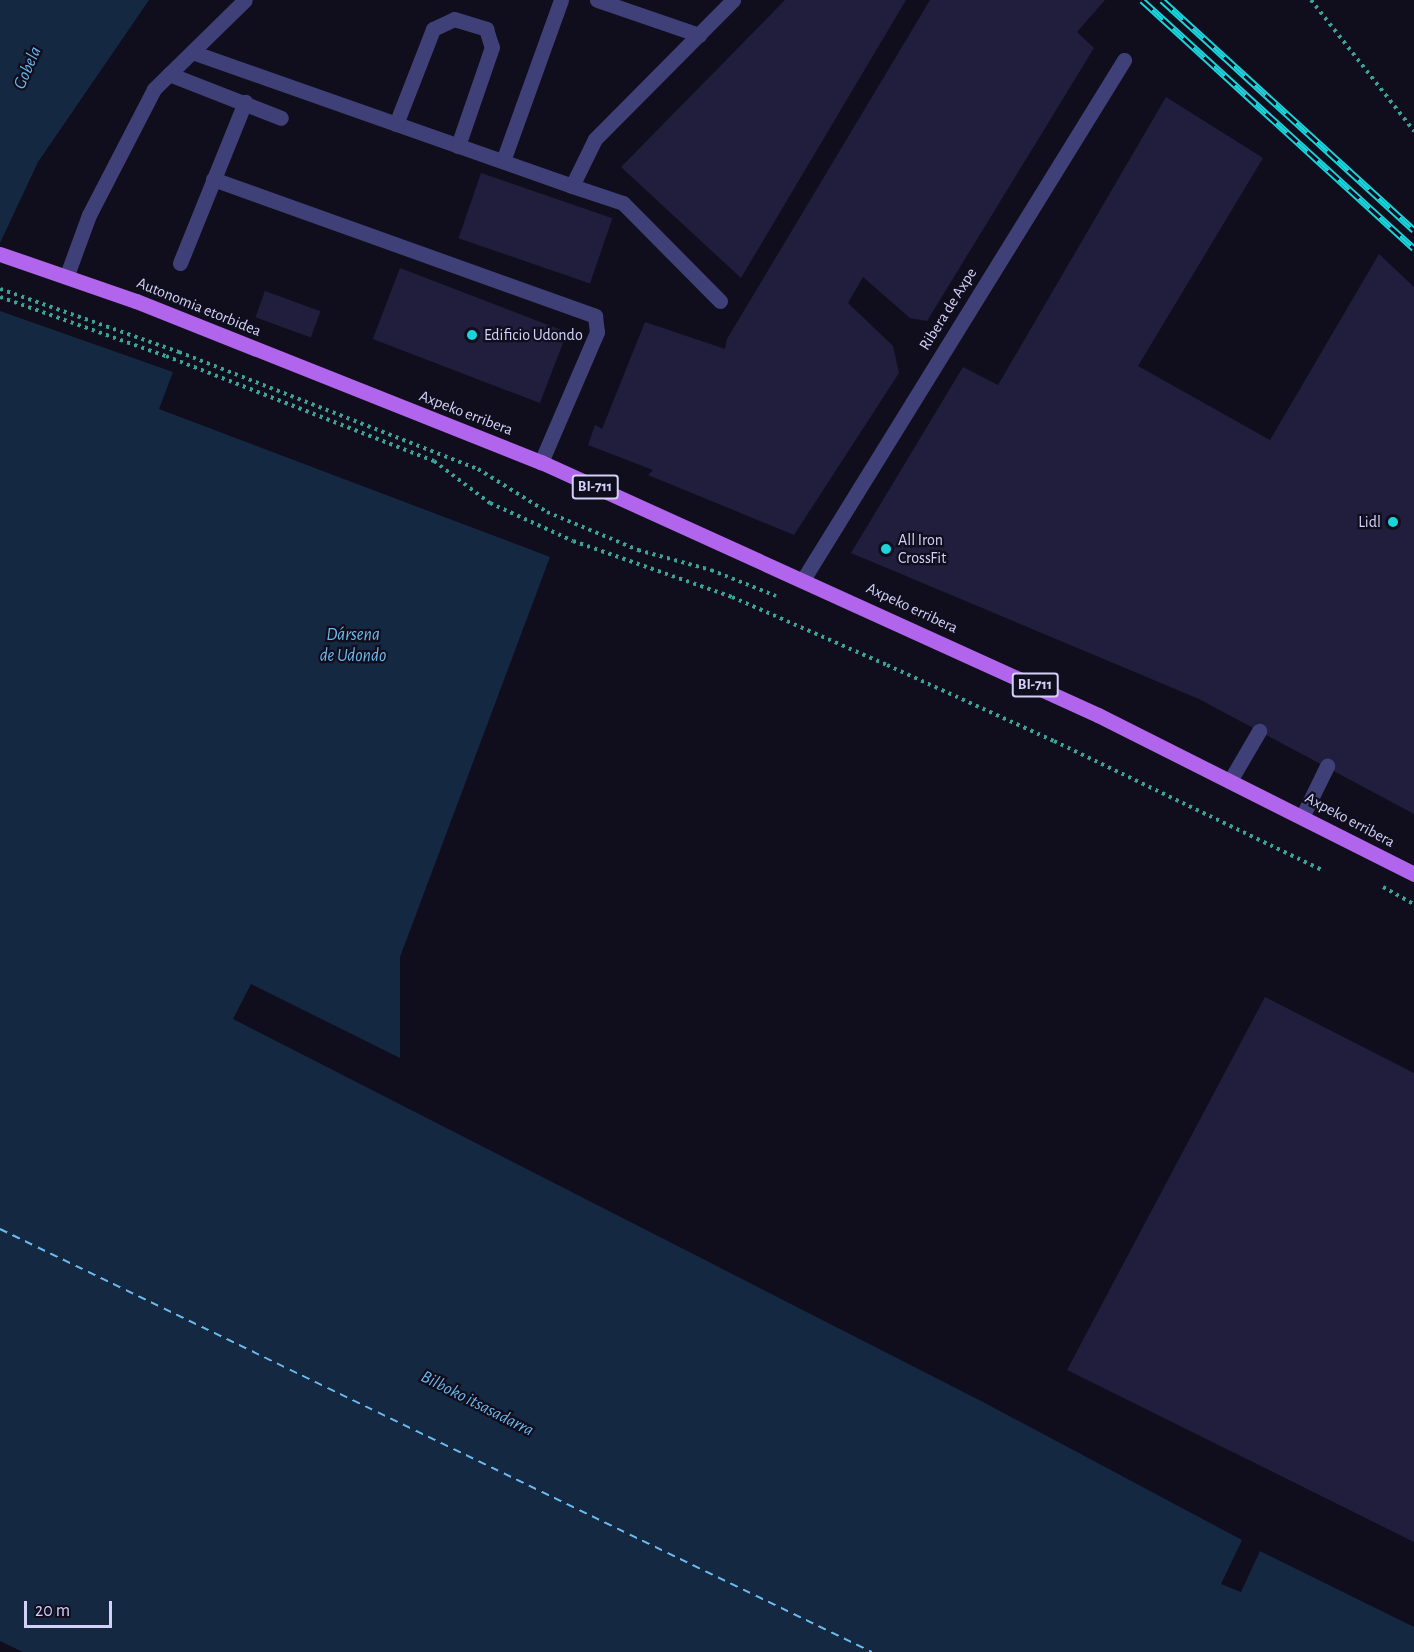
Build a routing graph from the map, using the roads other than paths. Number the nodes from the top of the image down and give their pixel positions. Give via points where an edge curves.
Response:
1 (561, 0) edge
2 (597, 0) edge
3 (733, 0) edge
4 (238, 2) edge
5 (699, 35) junction
6 (192, 52) junction
7 (1124, 60) dead end
8 (169, 74) junction
9 (245, 102) junction
10 (281, 118) dead end
11 (396, 124) junction
12 (458, 146) junction
13 (503, 161) junction
14 (213, 179) junction
15 (572, 186) junction
16 (7, 256) edge
17 (180, 262) dead end
18 (68, 275) junction
19 (720, 301) dead end
20 (383, 401) joint
21 (541, 462) junction
22 (804, 578) junction
23 (1259, 731) dead end
24 (1327, 766) dead end
25 (1231, 779) junction
26 (1303, 815) junction
27 (1414, 874) edge

1 - 13 street
2 - 5 street
3 - 5 street
4 - 6 street
5 - 15 street via 595,139
6 - 8 street
6 - 11 street
7 - 22 street, Ribera de Axpe
8 - 9 street
8 - 18 street via 153,89 89,215
9 - 10 street
9 - 14 street
11 - 12 street
11 - 12 street via 433,29 454,19 486,29 492,46
12 - 13 street
13 - 15 street
14 - 17 street
14 - 21 street via 595,316 597,332
15 - 19 street via 623,203
16 - 18 main road, Autonomia etorbidea / BI-711
18 - 20 main road, Autonomia etorbidea / BI-711
20 - 21 main road, Axpeko erribera / BI-711
21 - 22 main road, Axpeko erribera / BI-711 via 637,508
22 - 25 main road, Axpeko erribera / BI-711
23 - 25 street
24 - 26 street
25 - 26 main road, Axpeko erribera / BI-711
26 - 27 main road, Axpeko erribera / BI-711

